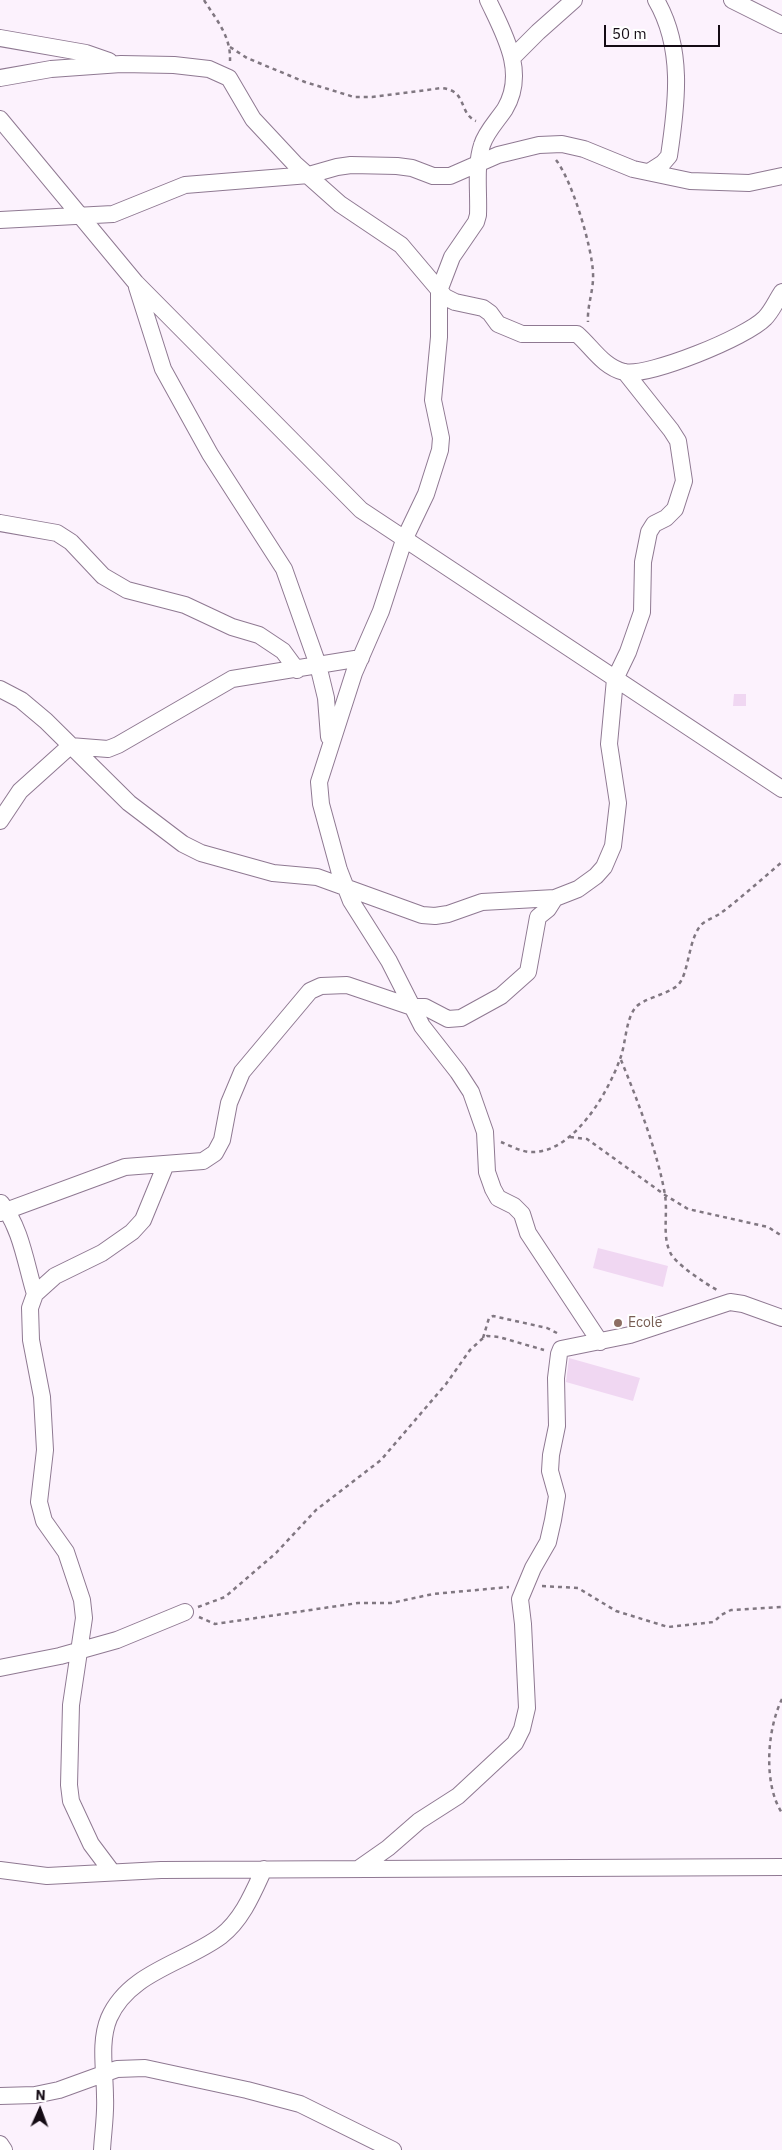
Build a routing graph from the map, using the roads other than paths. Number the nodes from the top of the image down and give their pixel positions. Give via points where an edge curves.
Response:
1 (488, 0) edge
2 (574, 0) edge
3 (656, 0) edge
4 (732, 0) edge
5 (782, 26) edge
6 (0, 38) edge
7 (513, 57) junction
8 (121, 64) junction
9 (0, 78) edge
10 (0, 119) edge
11 (479, 162) junction
12 (649, 172) junction
13 (308, 175) junction
14 (782, 176) edge
15 (80, 216) junction
16 (0, 220) edge
17 (136, 283) junction
18 (439, 291) junction
19 (782, 292) edge
20 (625, 372) junction
21 (0, 522) edge
22 (404, 540) junction
23 (360, 658) junction
24 (318, 665) junction
25 (297, 670) junction
26 (615, 679) junction
27 (0, 689) edge
28 (70, 746) junction
29 (330, 747) junction
30 (782, 789) edge
31 (0, 821) edge
32 (346, 887) junction
33 (556, 898) junction
34 (412, 1007) junction
35 (166, 1164) junction
36 (2, 1208) edge
37 (35, 1294) junction
38 (782, 1318) edge
39 (600, 1342) junction
40 (185, 1612) road end
41 (79, 1649) junction
42 (0, 1668) edge
43 (782, 1867) edge
44 (264, 1869) junction
45 (358, 1869) junction
46 (0, 1870) edge
47 (112, 1872) junction
48 (104, 2074) junction
49 (0, 2096) edge
50 (0, 2144) edge
51 (4, 2150) edge
52 (102, 2150) edge
53 (393, 2150) edge

1 - 7 street
2 - 7 street
3 - 12 street via 674,47 677,85 669,156
4 - 5 street
6 - 8 street via 86,53
7 - 11 street via 512,96 482,145
8 - 9 street via 51,69
8 - 13 street via 209,69 229,78 253,119
10 - 15 street
11 - 12 street via 538,145 562,144
11 - 13 street via 461,173 442,177 412,168 375,166 336,167
11 - 18 street via 476,222 452,257
12 - 14 street via 718,183 749,183
13 - 15 street via 185,186 113,214
13 - 18 street via 340,204 401,245
15 - 16 street
15 - 17 street
17 - 22 street via 361,510
17 - 24 street via 163,369 210,454 284,569
18 - 20 street via 455,302 483,308 498,324 514,332 577,334 607,365
18 - 22 street via 439,338 433,393 440,450 426,494
19 - 20 street via 764,319 738,335 667,365
20 - 26 street via 678,441 684,482 675,509 648,532 643,562 642,612
21 - 25 street via 58,533 103,576 127,590 185,605 232,627 259,635 283,651
22 - 23 street via 382,611
22 - 26 street
23 - 24 street
23 - 29 street
24 - 25 street
24 - 29 street via 326,698
25 - 28 street via 232,679 108,749
26 - 30 street
26 - 33 street via 609,744 618,803 613,846 604,867 596,876 578,889
27 - 28 street via 21,700
28 - 31 street via 20,791
28 - 32 street via 129,803 183,844 201,853 273,873 317,878
29 - 32 street via 319,782 321,804
32 - 33 street via 422,915 435,916 482,902
32 - 34 street
33 - 34 street via 538,917 528,972 501,996 461,1018 448,1019 425,1007
34 - 35 street via 347,985 321,986 310,991 242,1072 229,1103 222,1140 215,1153 203,1161
34 - 39 street via 422,1026 471,1092 485,1132 487,1172 498,1198 522,1214 528,1233
35 - 36 street via 124,1167 80,1185
35 - 37 street via 143,1220 132,1232 102,1253 55,1276
36 - 37 street via 16,1232
37 - 41 street via 30,1308 31,1340 42,1397 46,1450 39,1502 44,1521 66,1552 82,1600 84,1618
38 - 39 street via 730,1302
39 - 45 street via 562,1351 556,1378 557,1426 550,1471 557,1496 548,1542 532,1568 520,1599 527,1708 516,1743 458,1796 418,1821
40 - 41 street via 117,1640
41 - 42 street
41 - 47 street via 71,1704 71,1801 92,1844
43 - 45 street
44 - 45 street
44 - 47 street
44 - 48 street via 235,1924 220,1937 140,1981 120,2000 109,2018 104,2038
46 - 47 street via 47,1876
48 - 49 street via 59,2090 35,2095
48 - 52 street
48 - 53 street via 117,2069 145,2068 247,2090 300,2104
50 - 51 street

